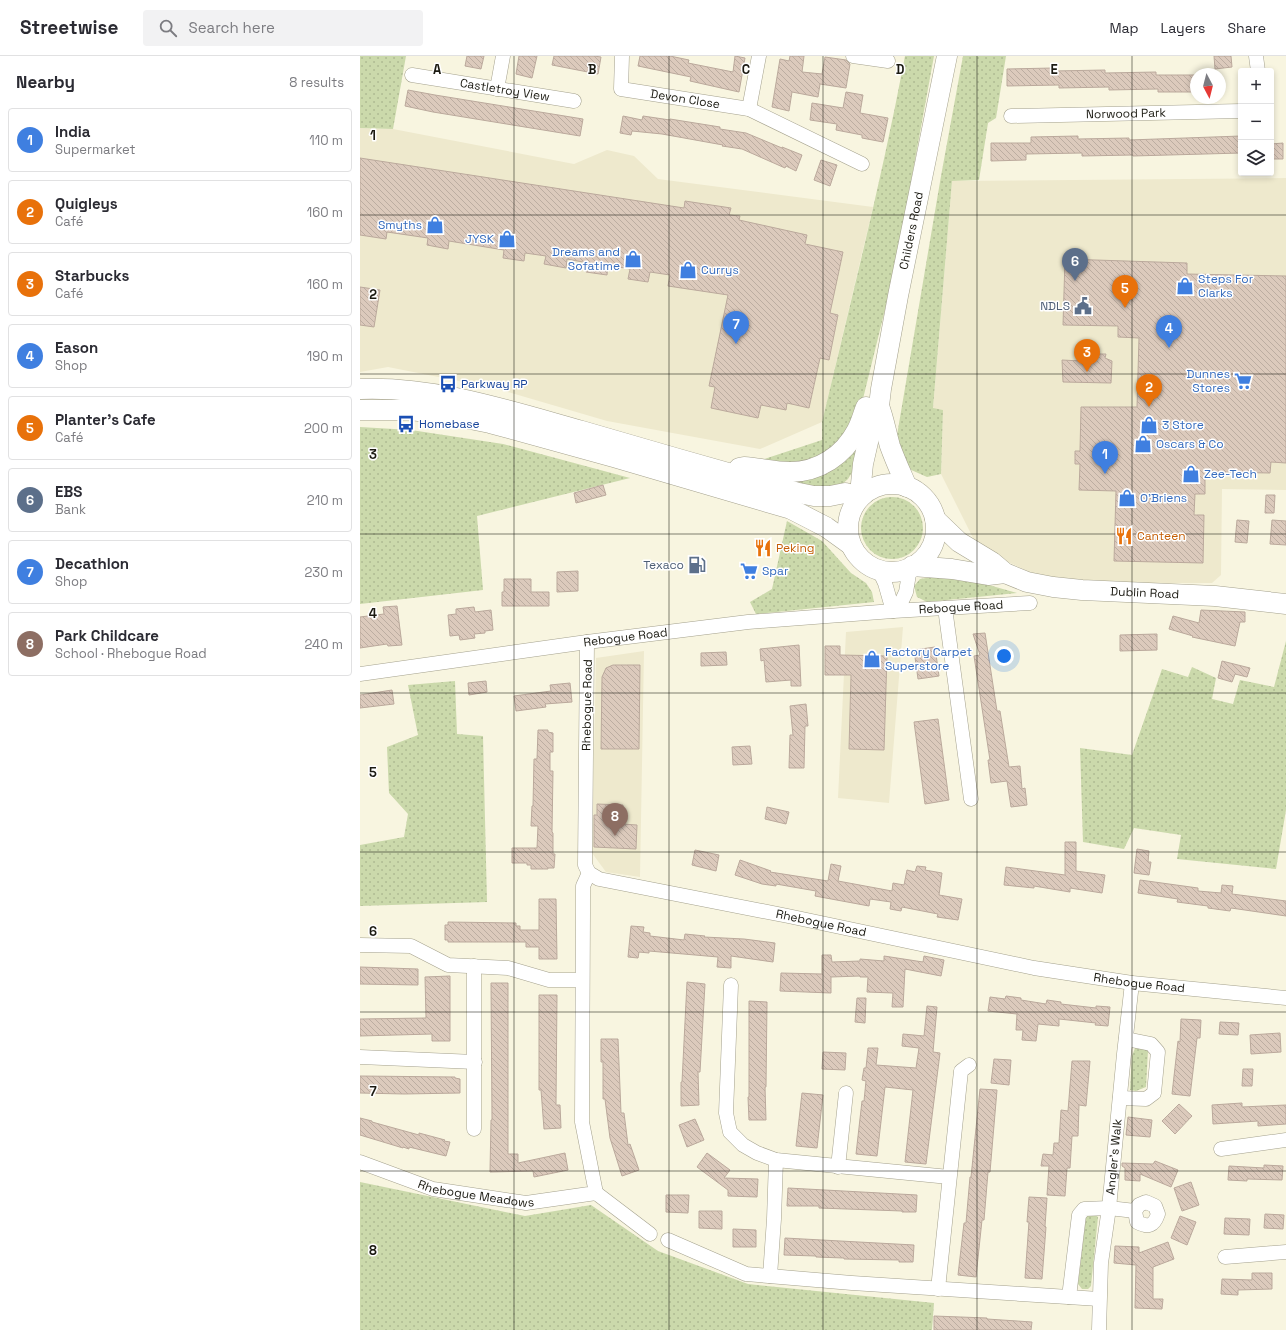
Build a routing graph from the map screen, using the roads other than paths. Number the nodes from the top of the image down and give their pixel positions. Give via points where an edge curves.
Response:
1 (503, 56) edge
2 (622, 56) edge
3 (759, 56) edge
4 (853, 56) edge
5 (947, 56) edge
6 (1256, 56) edge
7 (888, 61) dead end
8 (1258, 68) edge
9 (412, 75) dead end
10 (497, 89) junction
11 (574, 101) dead end
12 (749, 109) junction
13 (1238, 111) edge
14 (1011, 116) dead end
15 (862, 164) dead end
16 (360, 389) edge
17 (880, 398) junction
18 (360, 410) edge
19 (725, 472) junction
20 (907, 487) junction
21 (862, 495) junction
22 (935, 519) junction
23 (851, 545) junction
24 (911, 567) junction
25 (879, 570) junction
26 (1005, 573) junction
27 (1030, 603) dead end
28 (1286, 604) edge
29 (944, 608) junction
30 (893, 611) junction
31 (587, 642) junction
32 (360, 674) edge
33 (971, 799) dead end
34 (589, 873) junction
35 (360, 945) edge
36 (474, 966) junction
37 (582, 980) junction
38 (1132, 983) junction
39 (730, 985) dead end
40 (1286, 998) edge
41 (1126, 1039) junction
42 (360, 1057) edge
43 (475, 1062) junction
44 (969, 1065) dead end
45 (846, 1093) dead end
46 (1120, 1098) junction
47 (474, 1129) dead end
48 (1286, 1140) edge
49 (1221, 1149) dead end
50 (776, 1160) junction
51 (360, 1162) edge
52 (838, 1167) junction
53 (949, 1178) junction
54 (596, 1192) junction
55 (1109, 1208) junction
56 (1135, 1211) dead end
57 (650, 1234) dead end
58 (668, 1240) dead end
59 (1286, 1252) edge
60 (1225, 1257) dead end
61 (770, 1276) junction
62 (938, 1289) junction
63 (1069, 1297) junction
64 (1099, 1299) junction
65 (1099, 1330) edge

1 - 10 street
2 - 12 street, Devon Close via 621,90
3 - 12 street
4 - 7 street
5 - 17 main road, Childers Road
6 - 8 street
9 - 10 street, Castletroy View
10 - 11 street, Castletroy View
12 - 15 street, Devon Close
13 - 14 street, Norwood Park
16 - 19 main road via 377,388 445,395
17 - 19 main road via 867,404 857,430 830,461 815,468 790,472 744,467
17 - 20 main road, Childers Road via 890,444
17 - 21 main road, Childers Road via 863,464
18 - 23 main road via 410,410 445,414 490,423 614,457 791,509 826,527
19 - 21 main road via 814,496
20 - 21 main road via 892,484 877,487
20 - 22 main road via 921,495
21 - 23 main road via 848,520
22 - 24 main road via 936,530 931,546 921,560
22 - 26 main road via 959,542
23 - 25 main road via 858,556
24 - 25 main road via 895,572
24 - 26 main road via 952,569 988,575
24 - 30 street, Rebogue Road via 906,592 900,605
25 - 30 street via 886,583
26 - 28 main road, Dublin Road via 1054,588 1214,596
27 - 29 street, Rebogue Road
29 - 30 street, Rebogue Road
29 - 33 street
30 - 31 street, Rebogue Road via 748,622
31 - 32 street, Rebogue Road
31 - 34 street, Rhebogue Road via 585,865
34 - 37 street via 584,886
34 - 38 street, Rhebogue Road via 599,879 1034,968
35 - 36 street via 411,946 448,965
36 - 37 street via 508,968 549,980
36 - 43 street
37 - 54 street via 582,1122
38 - 40 street, Rhebogue Road
38 - 41 street, Angler's Walk
39 - 50 street via 726,1113 730,1132 748,1148
41 - 46 street, Angler's Walk
41 - 46 street via 1151,1044 1158,1052 1154,1093 1146,1099
42 - 43 street
43 - 47 street
44 - 53 street via 961,1071
45 - 52 street
46 - 55 street, Angler's Walk
48 - 49 street
50 - 52 street
50 - 61 street
51 - 54 street, Rhebogue Meadows via 433,1190 526,1203
52 - 53 street
53 - 62 street
54 - 57 street
55 - 56 street
55 - 63 street via 1084,1209 1079,1215
55 - 64 street, Angler's Walk
58 - 61 street via 746,1274
59 - 60 street
61 - 62 street
62 - 63 street
63 - 64 street
64 - 65 street, Angler's Walk

